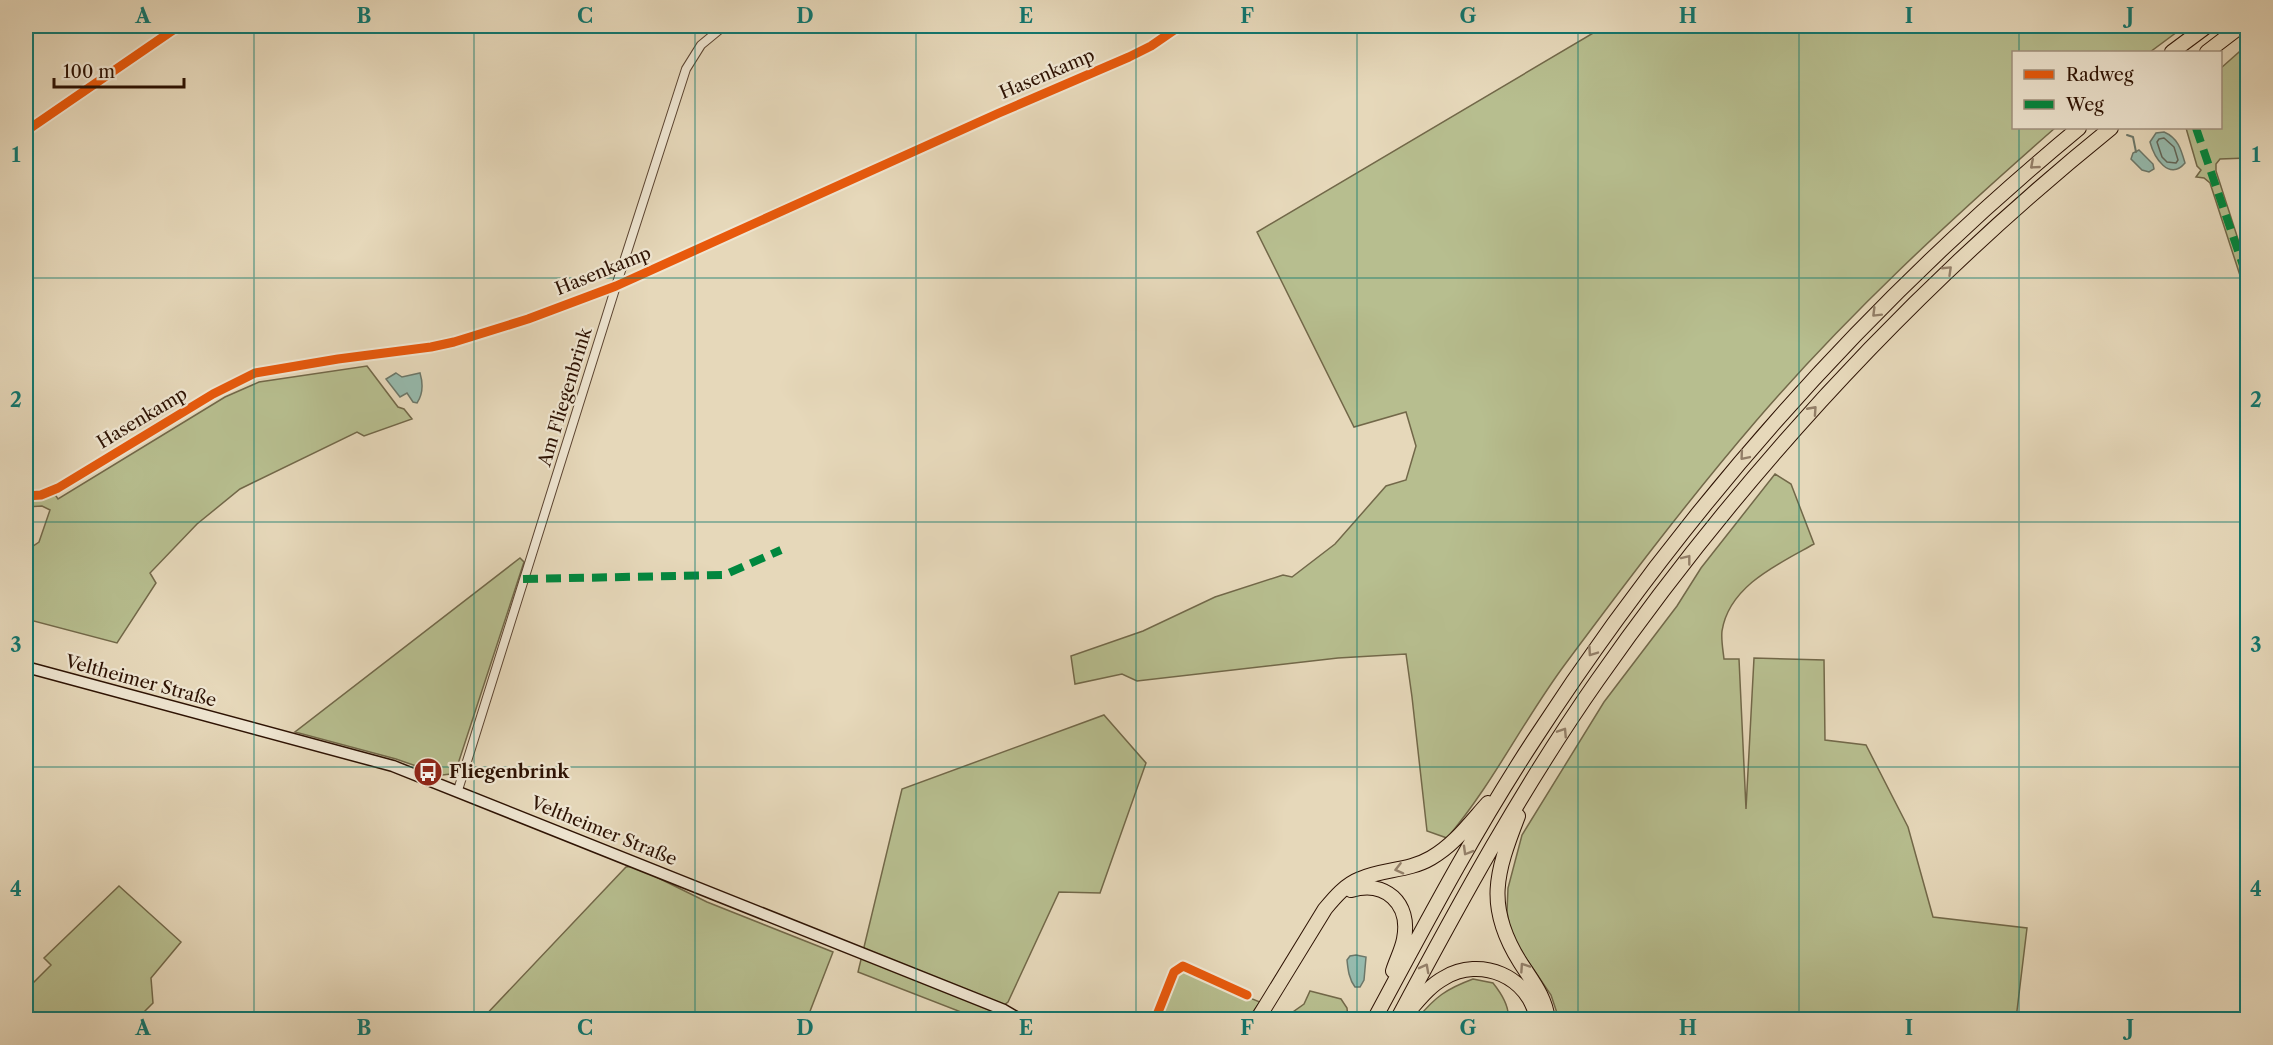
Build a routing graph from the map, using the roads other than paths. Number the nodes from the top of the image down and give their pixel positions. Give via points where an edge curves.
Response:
1 (179, 26) edge
2 (724, 26) edge
3 (1180, 26) edge
4 (2207, 26) edge
5 (2241, 26) edge
6 (2173, 51) edge
7 (2207, 51) edge
8 (2078, 129) edge
9 (2110, 129) edge
10 (26, 131) edge
11 (616, 286) junction
12 (26, 496) edge
13 (26, 667) edge
14 (1507, 782) junction
15 (1532, 782) junction
16 (458, 790) junction
17 (1325, 909) junction
18 (1247, 995) dead end
19 (1375, 1018) edge
20 (1021, 1020) edge
21 (1155, 1020) edge
22 (1257, 1020) edge
23 (1399, 1020) edge
24 (1537, 1020) edge
25 (1548, 1020) edge

1 - 10 street
2 - 11 street, Am Fliegenbrink via 700,45 686,69
3 - 11 street, Hasenkamp via 1129,57
4 - 6 highway
5 - 7 highway
8 -> 14 highway via 1940,249 1841,348 1752,447 1626,604
15 -> 9 highway via 1651,605 1768,459 1904,312 2005,217
11 - 12 street, Hasenkamp via 454,342 255,373 213,394 58,488
11 - 16 street, Am Fliegenbrink
13 - 16 main road, Veltheimer Straße via 393,766
14 -> 17 highway via 1450,845 1430,859 1360,878
14 -> 19 highway
23 -> 15 highway via 1484,860
25 -> 15 highway via 1544,1000 1502,930 1496,891 1505,850
16 - 20 main road, Veltheimer Straße
17 - 19 highway via 1351,890 1365,886 1384,890 1398,902 1405,925 1404,940
17 - 22 highway
18 - 21 street via 1183,966 1174,972
23 - 24 highway via 1443,978 1461,970 1480,968 1516,982 1526,991

